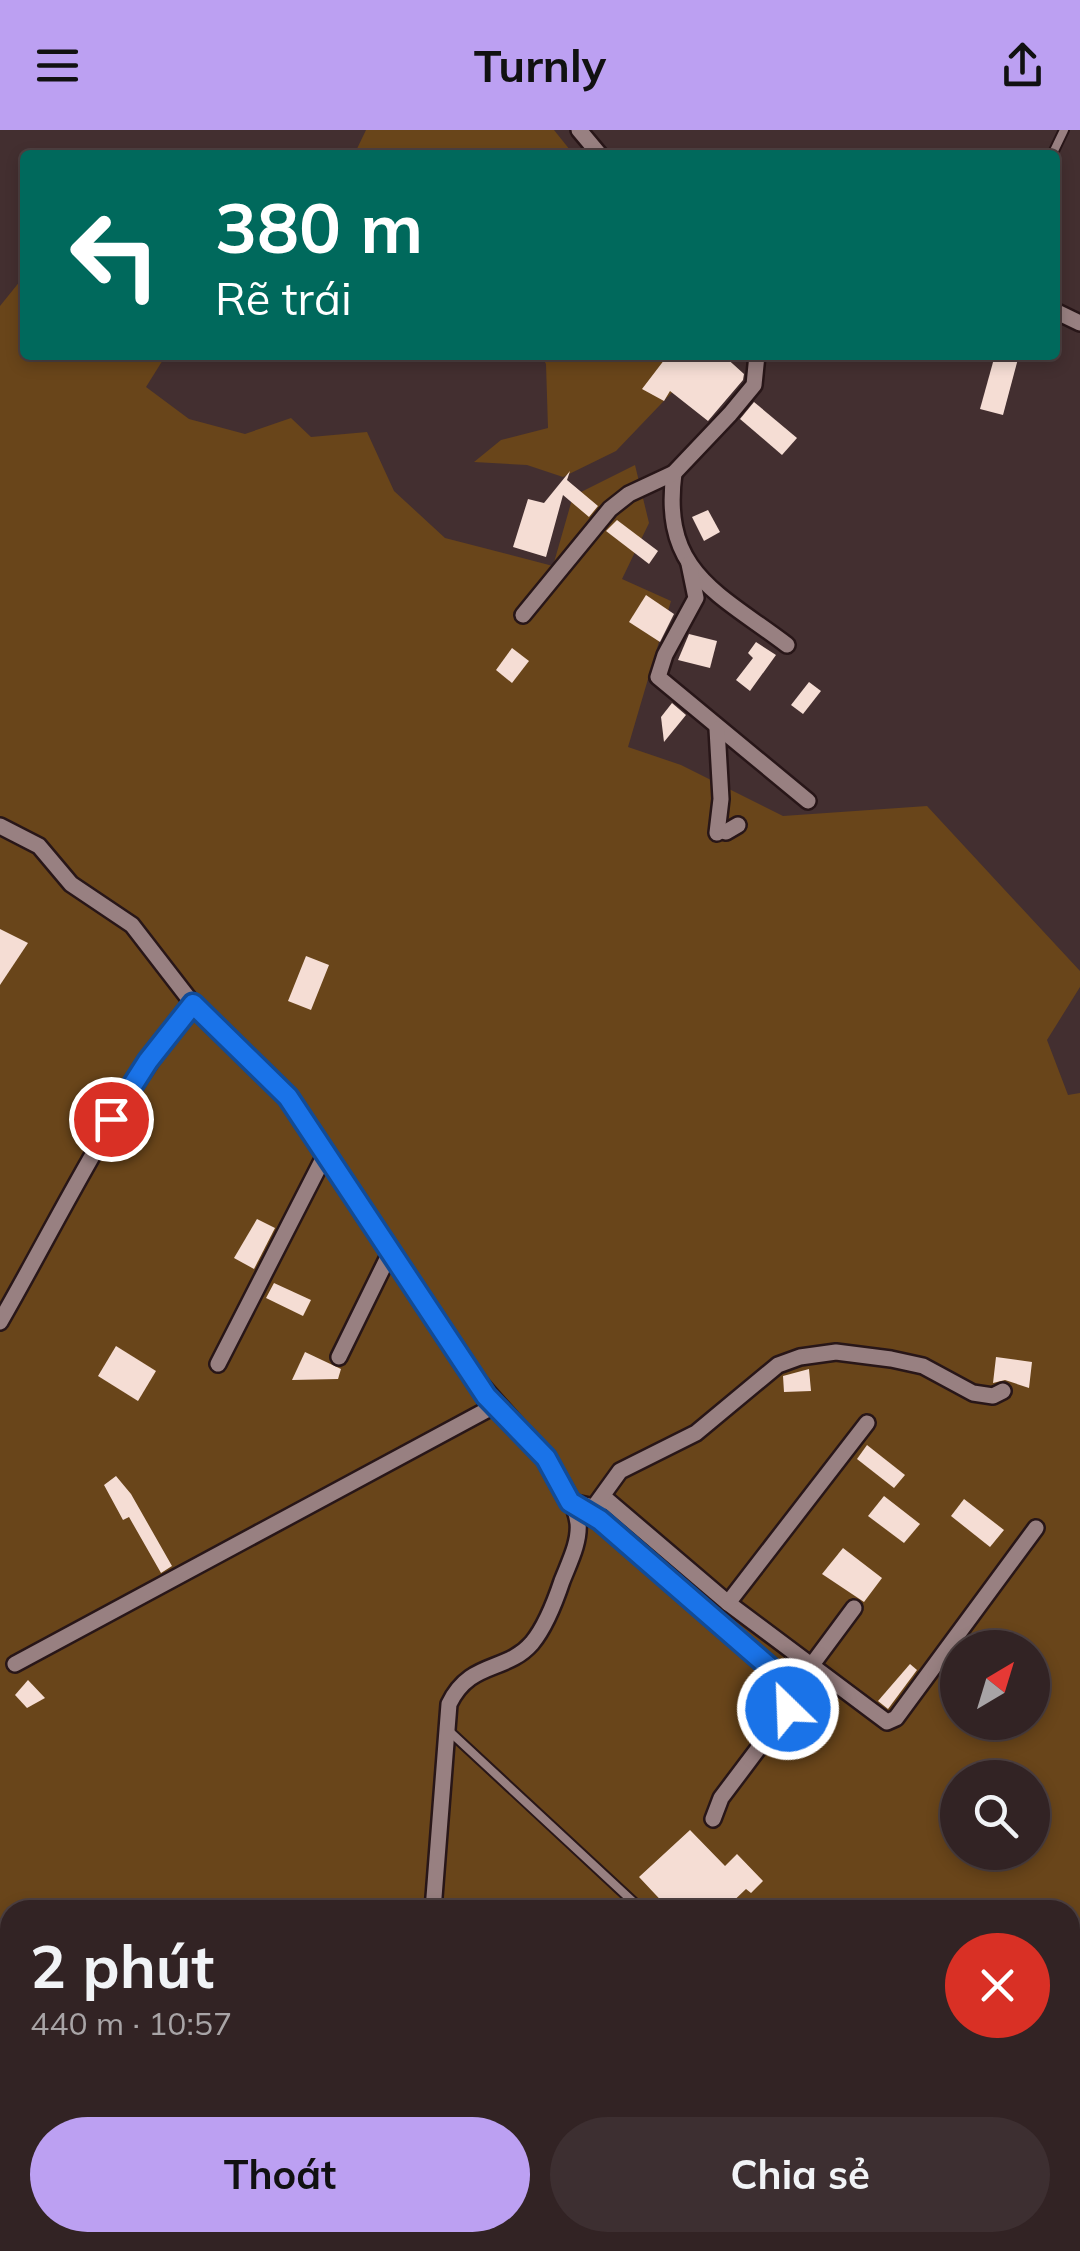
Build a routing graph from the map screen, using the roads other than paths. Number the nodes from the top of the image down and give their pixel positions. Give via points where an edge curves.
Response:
1 (579, 130) edge
2 (596, 150) edge
3 (756, 360) edge
4 (674, 473) junction
5 (689, 564) junction
6 (522, 616) dead end
7 (788, 645) dead end
8 (717, 729) junction
9 (808, 801) dead end
10 (738, 825) dead end
11 (0, 826) edge
12 (193, 1004) junction
13 (326, 1153) junction
14 (391, 1252) junction
15 (0, 1322) edge
16 (339, 1357) dead end
17 (218, 1364) dead end
18 (1002, 1391) dead end
19 (496, 1406) junction
20 (867, 1423) dead end
21 (570, 1502) junction
22 (594, 1507) junction
23 (1036, 1528) dead end
24 (728, 1602) junction
25 (854, 1608) dead end
26 (15, 1664) dead end
27 (811, 1666) junction
28 (445, 1726) junction
29 (713, 1819) dead end
30 (434, 1900) edge
31 (631, 1900) edge

1 - 2 street
3 - 4 street via 754,385
4 - 5 street via 670,507 677,548
4 - 6 street via 610,509
5 - 7 street
5 - 8 street via 696,598 658,676
8 - 9 street
8 - 10 street via 718,831
11 - 12 street via 39,846 71,884 132,925
12 - 13 street via 288,1097
12 - 15 street via 111,1119
13 - 14 street
13 - 17 street
14 - 16 street
14 - 19 street
18 - 22 street via 972,1393 923,1366 891,1359 836,1352 800,1357 778,1365 696,1433 620,1472
19 - 21 street via 546,1458
19 - 26 street
20 - 24 street
21 - 22 street
21 - 28 street via 576,1544 540,1632 515,1655 465,1679
21 - 29 street via 628,1544 783,1679 789,1692 788,1709 721,1798
22 - 24 street via 606,1499
23 - 27 street via 891,1722
24 - 27 street
25 - 27 street
28 - 30 street
28 - 31 lane

